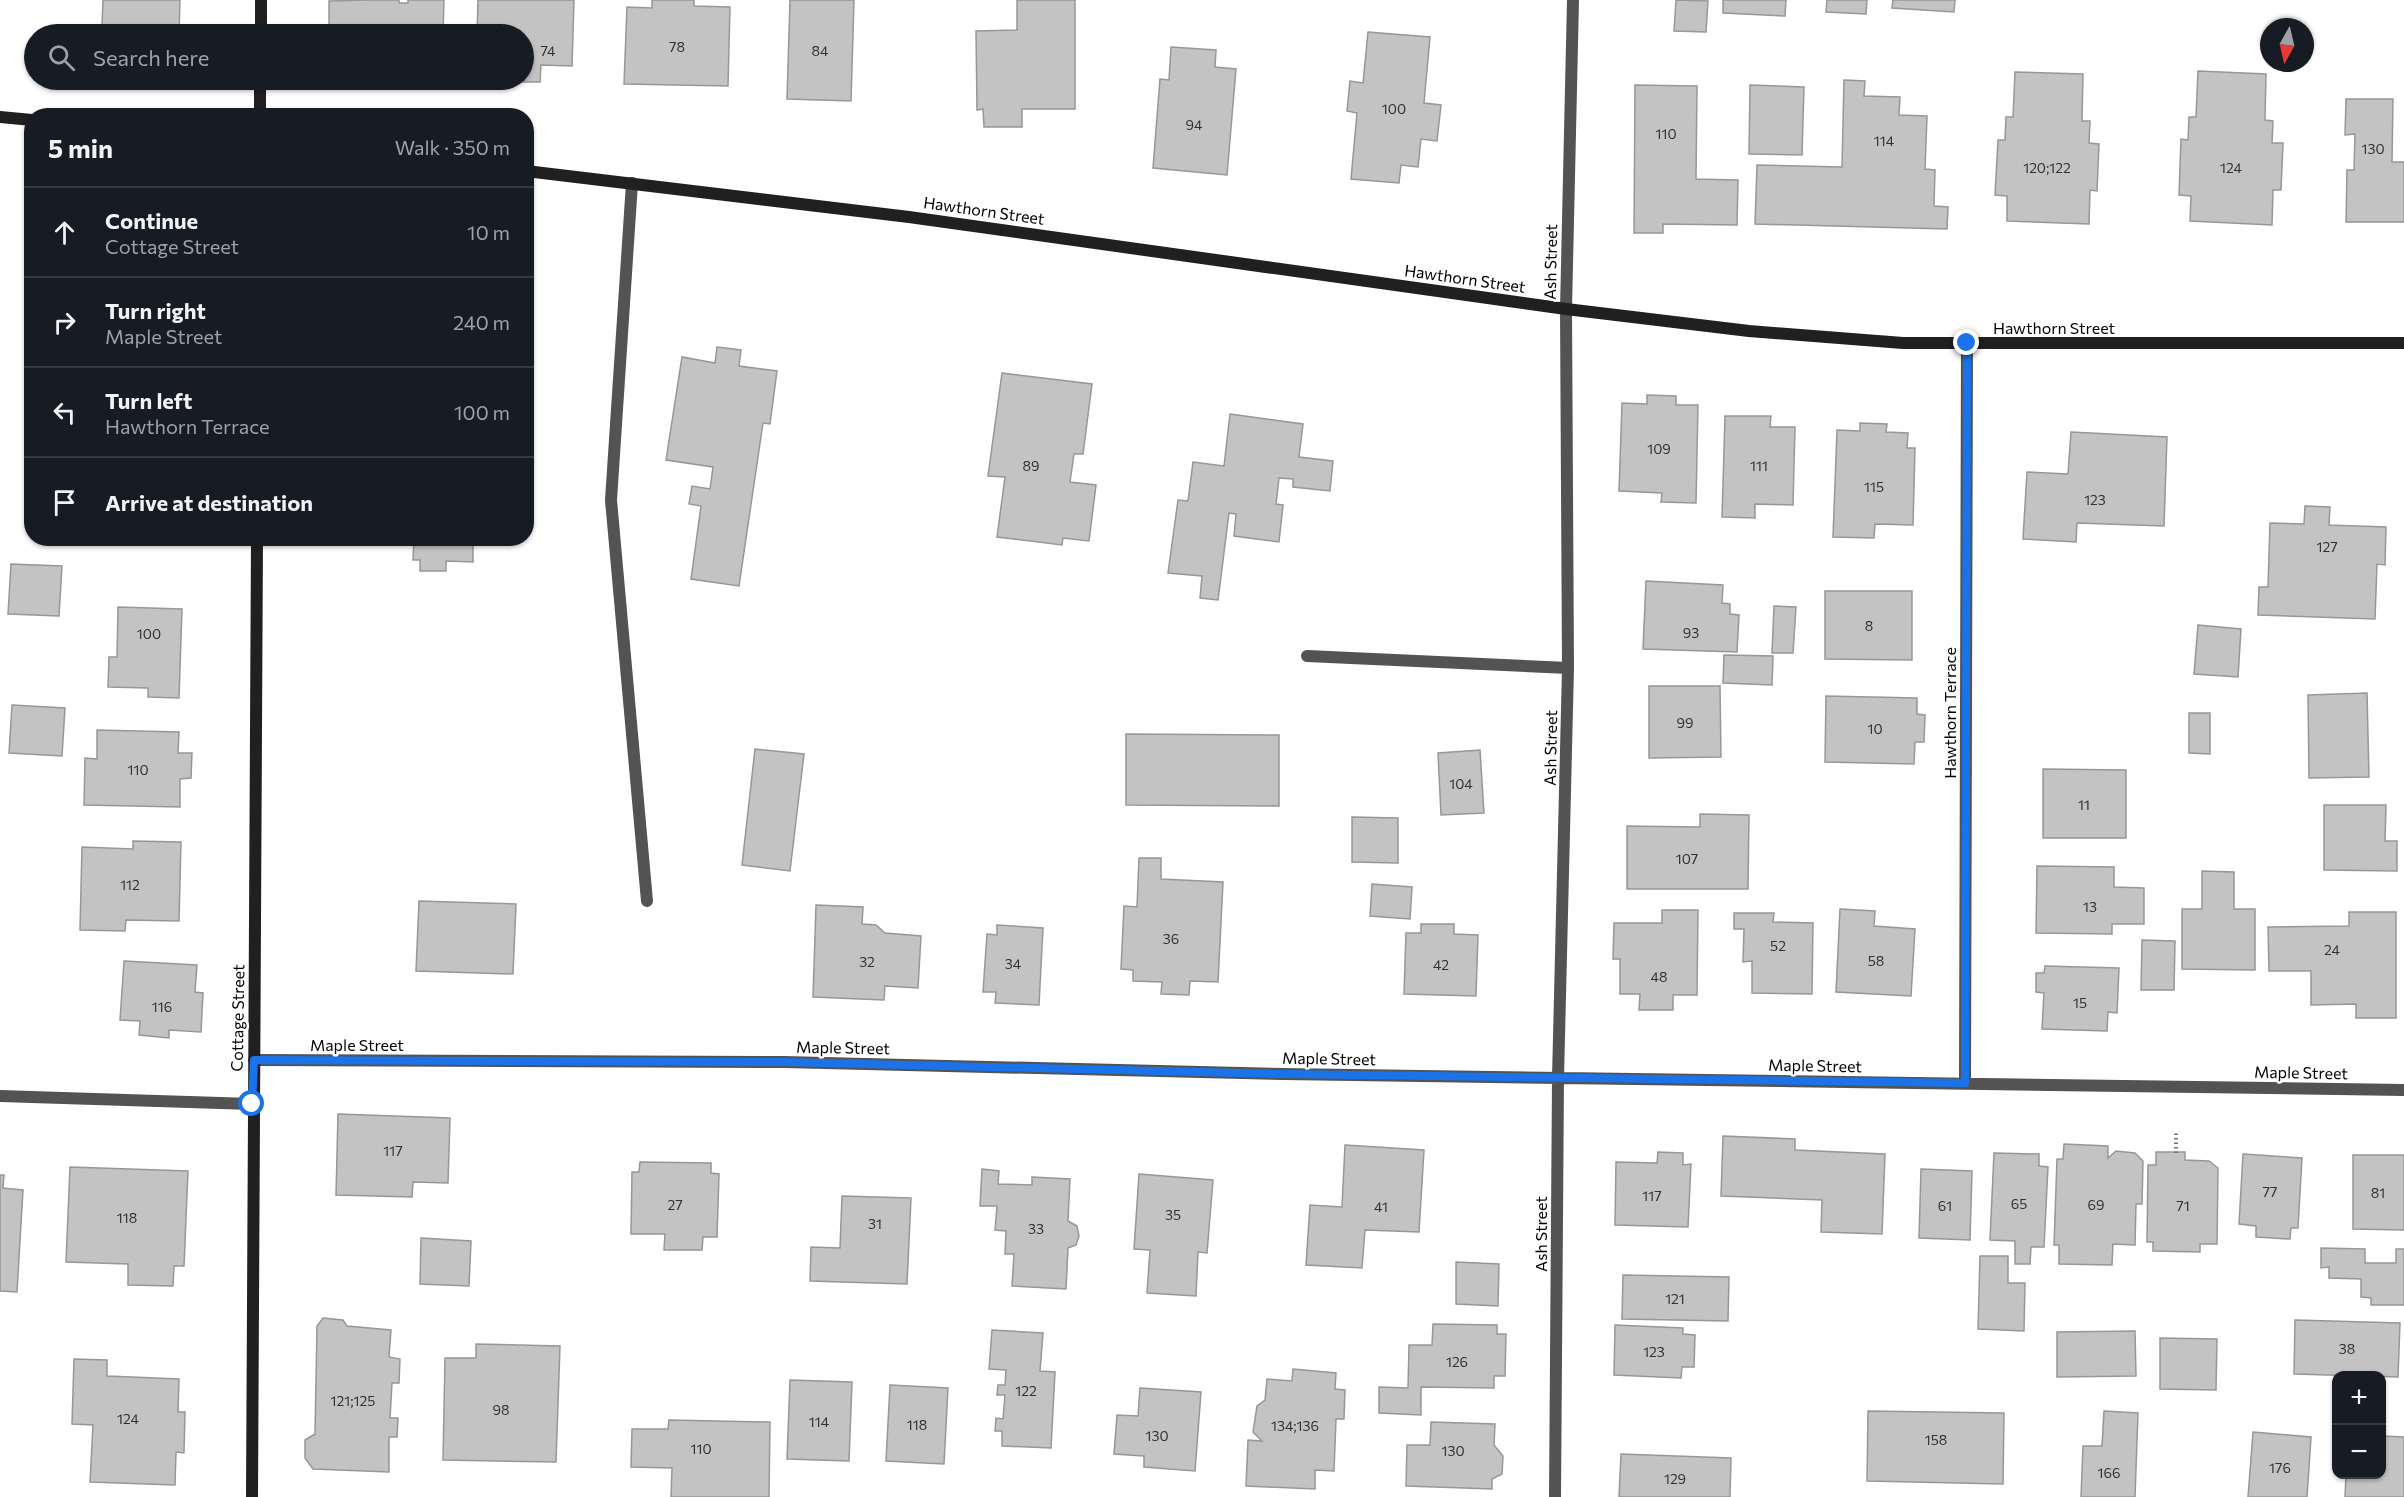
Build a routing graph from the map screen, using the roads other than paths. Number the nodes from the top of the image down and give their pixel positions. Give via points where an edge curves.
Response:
1 (261, 0) edge
2 (1573, 0) edge
3 (261, 24) edge
4 (260, 90) edge
5 (260, 108) edge
6 (0, 117) edge
7 (24, 119) edge
8 (534, 172) edge
9 (632, 183) junction
10 (1566, 309) junction
11 (1967, 343) junction
12 (2404, 343) edge
13 (257, 546) edge
14 (1307, 656) dead end
15 (1568, 668) junction
16 (647, 901) dead end
17 (254, 1060) junction
18 (1558, 1078) junction
19 (1965, 1083) junction
20 (2404, 1090) edge
21 (0, 1096) edge
22 (252, 1104) junction
23 (252, 1497) edge
24 (1555, 1497) edge

1 - 3 main road
2 - 10 street, Ash Street
4 - 5 main road
6 - 7 main road
8 - 9 main road, Hawthorn Street
9 - 10 main road, Hawthorn Street via 909,217
9 - 16 street via 611,500
10 - 11 main road, Hawthorn Street via 1828,338
10 - 15 street, Ash Street
11 - 12 main road, Hawthorn Street
11 - 19 street, Hawthorn Terrace
13 - 17 main road, Cottage Street
14 - 15 street
15 - 18 street, Ash Street
17 - 18 street, Maple Street via 784,1062
17 - 22 main road, Cottage Street
18 - 19 street, Maple Street
18 - 24 street, Ash Street
19 - 20 street, Maple Street
21 - 22 street
22 - 23 main road, Cottage Street

